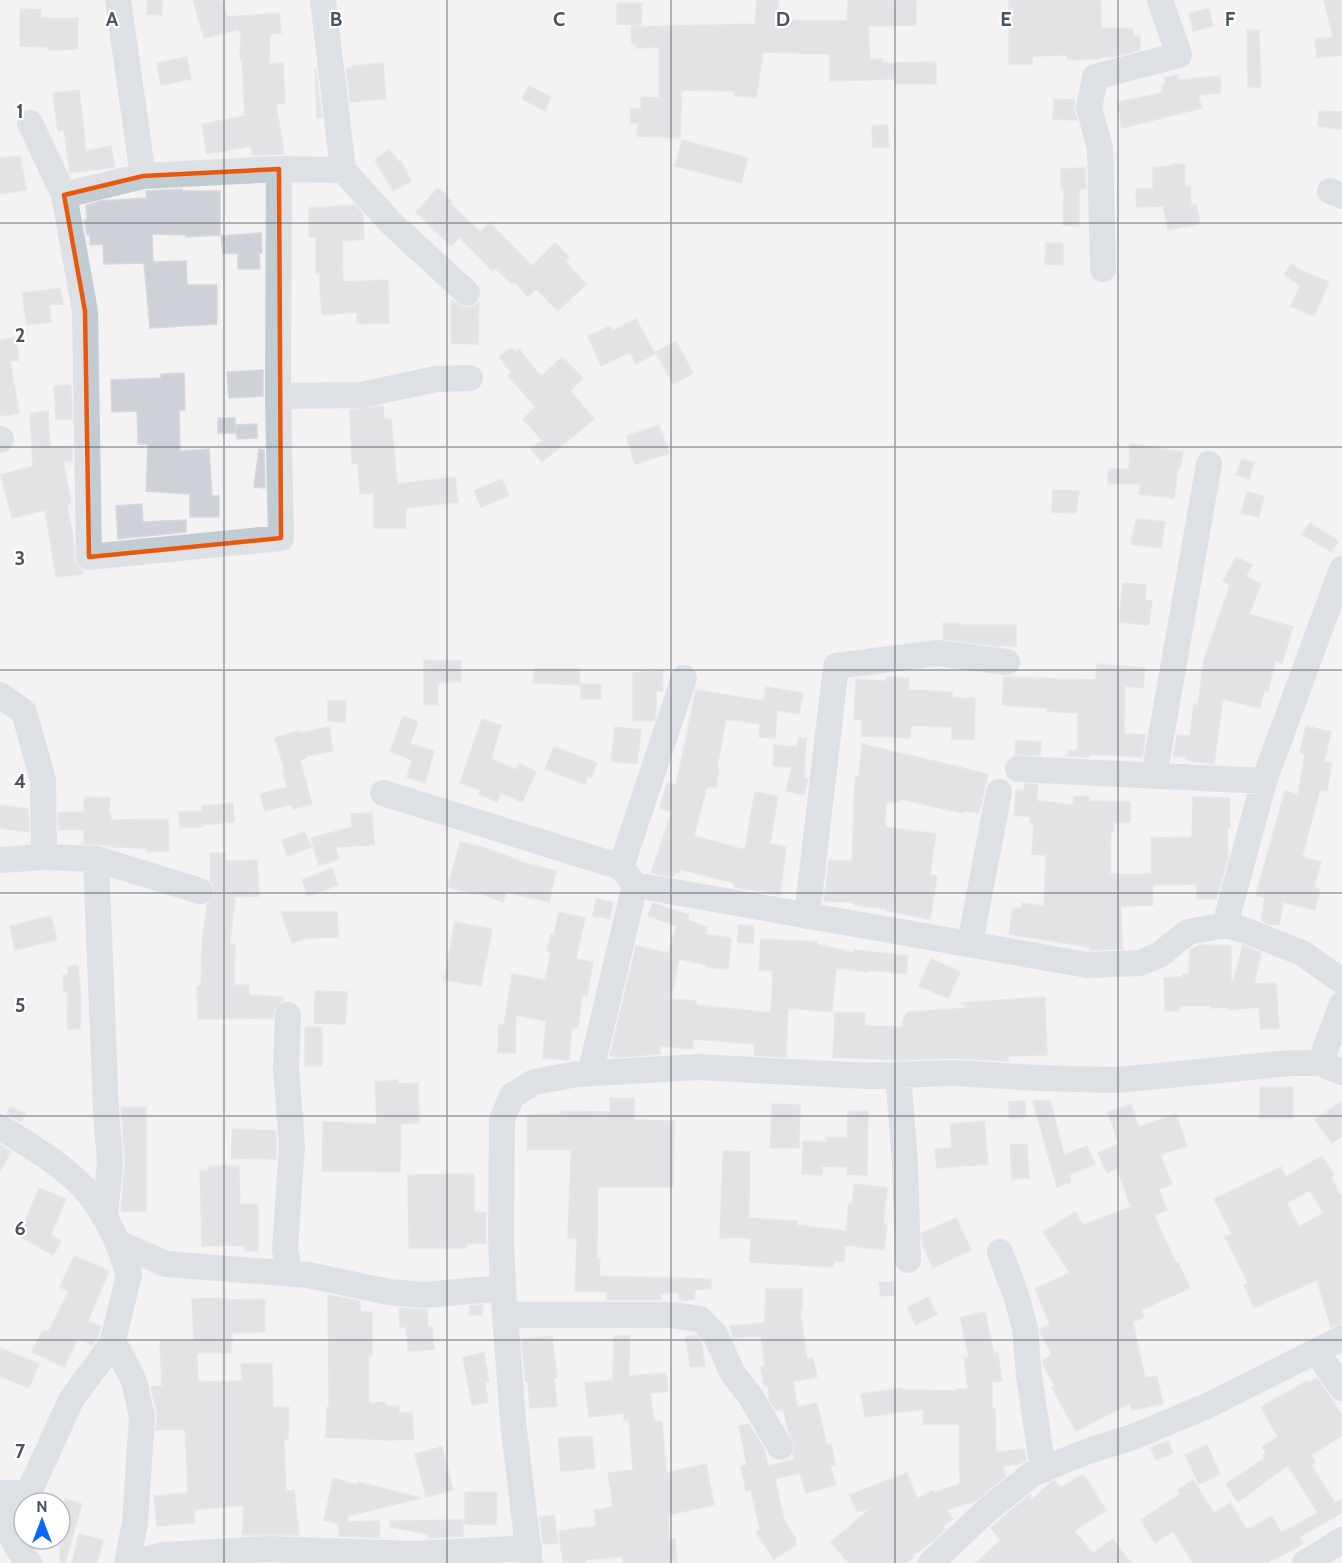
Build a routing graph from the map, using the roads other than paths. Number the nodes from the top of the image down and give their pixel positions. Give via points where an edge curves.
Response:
1 (118, 0) edge
2 (323, 0) edge
3 (1161, 0) edge
4 (30, 123) dead end
5 (279, 169) junction
6 (343, 170) junction
7 (143, 176) junction
8 (64, 195) junction
9 (1103, 269) dead end
10 (467, 293) dead end
11 (470, 378) dead end
12 (278, 396) junction
13 (1209, 464) dead end
14 (1342, 569) edge
15 (1007, 662) dead end
16 (684, 678) dead end
17 (0, 695) edge
18 (1018, 769) dead end
19 (1154, 776) junction
20 (1264, 781) junction
21 (999, 792) dead end
22 (383, 793) dead end
23 (44, 857) junction
24 (96, 859) junction
25 (0, 860) edge
26 (628, 876) junction
27 (200, 891) dead end
28 (807, 916) junction
29 (1225, 925) junction
30 (970, 943) junction
31 (1342, 981) edge
32 (1342, 1004) edge
33 (288, 1015) dead end
34 (1331, 1067) edge
35 (590, 1074) junction
36 (898, 1074) junction
37 (0, 1127) edge
38 (105, 1217) junction
39 (118, 1243) junction
40 (1000, 1252) dead end
41 (908, 1260) dead end
42 (166, 1264) junction
43 (290, 1274) junction
44 (129, 1275) junction
45 (503, 1288) junction
46 (505, 1315) junction
47 (1342, 1338) edge
48 (112, 1344) junction
49 (1317, 1351) junction
50 (1342, 1388) edge
51 (780, 1447) dead end
52 (1043, 1470) junction
53 (29, 1491) edge
54 (5, 1523) edge
55 (1342, 1540) edge
56 (530, 1556) edge
57 (29, 1563) edge
58 (129, 1563) edge
59 (931, 1563) edge
60 (1305, 1563) edge

1 - 7 street
2 - 6 street
3 - 9 street via 1179,55 1095,77 1089,108 1100,148
4 - 8 street
5 - 6 street
5 - 7 street
5 - 12 street
6 - 10 street via 391,223
7 - 8 street
8 - 12 street via 85,311 89,557 281,538
11 - 12 street via 436,379 361,395
13 - 19 street
14 - 20 street
15 - 28 street via 938,653 836,666
16 - 26 street
17 - 23 street via 24,712 31,735 43,780
18 - 19 street
19 - 20 street
20 - 29 street
21 - 30 street
22 - 26 street
23 - 24 street
23 - 25 street
24 - 27 street
24 - 38 street via 111,1162
26 - 28 street
26 - 35 street
28 - 30 street
29 - 30 street via 1188,932 1159,955 1140,963 1087,964
29 - 31 street via 1302,953
32 - 34 street
33 - 43 street via 286,1068 292,1145 285,1250
34 - 36 street via 1291,1063 1117,1080 952,1072
35 - 36 street via 697,1067 813,1075
35 - 45 street via 534,1082 512,1096 502,1119
36 - 41 street
37 - 38 street via 53,1162 88,1193
38 - 39 street
39 - 42 street
39 - 44 street
40 - 52 street via 1025,1329
42 - 43 street
42 - 44 street
43 - 45 street via 424,1295
44 - 48 street
45 - 46 street
46 - 51 street via 671,1315 700,1319 715,1334 733,1374 751,1396
46 - 56 street via 513,1422
47 - 49 street
48 - 53 street via 71,1400
48 - 58 street via 134,1380 142,1417
49 - 50 street
49 - 52 street via 1207,1406
52 - 59 street via 1032,1474 986,1511
54 - 57 street
55 - 60 street
56 - 58 street via 267,1549 164,1555

